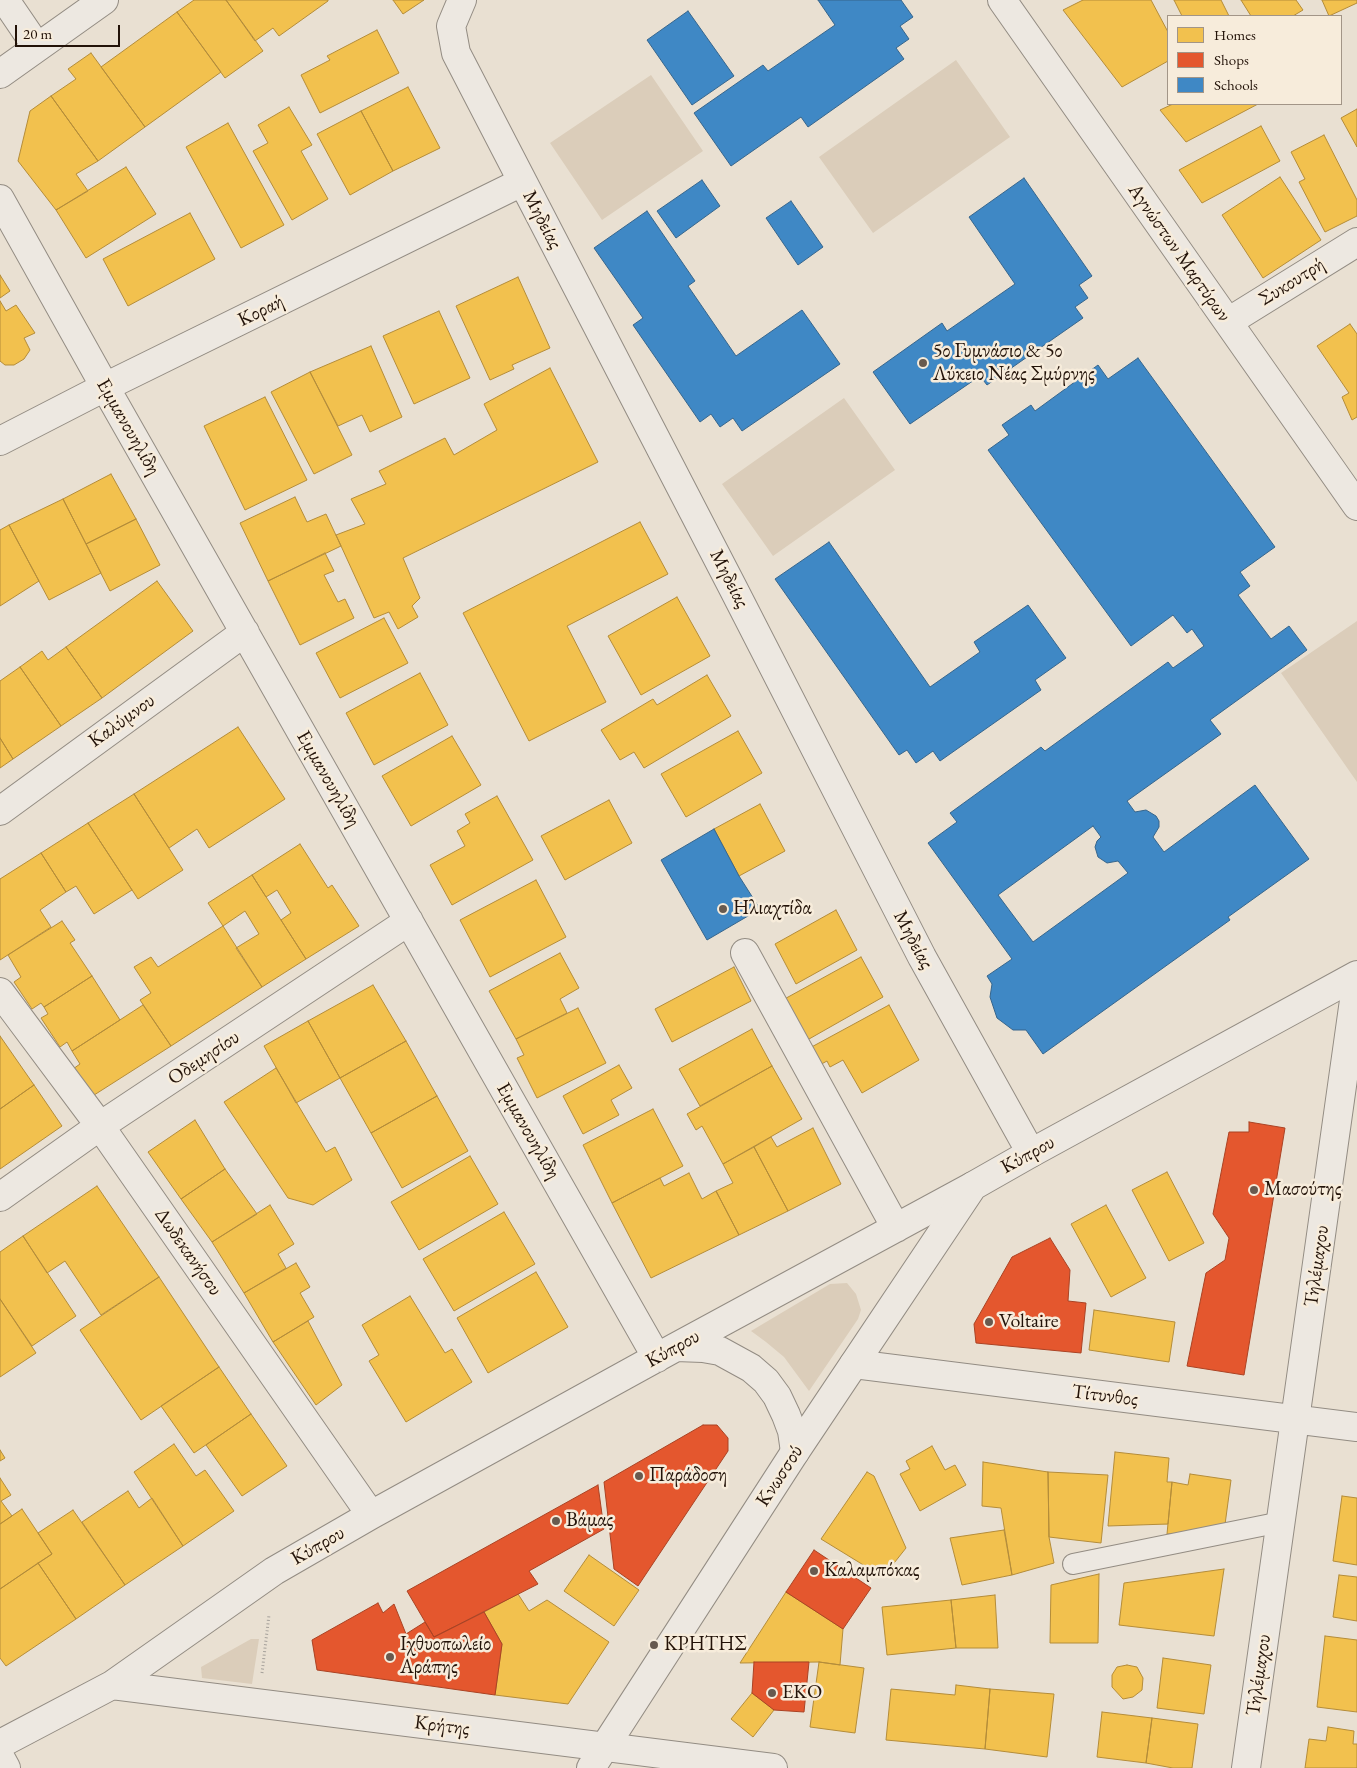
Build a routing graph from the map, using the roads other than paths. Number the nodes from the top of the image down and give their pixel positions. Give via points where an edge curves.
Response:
1 (5, 0) edge
2 (104, 0) edge
3 (462, 0) edge
4 (1002, 0) edge
5 (37, 47) junction
6 (0, 74) edge
7 (522, 182) junction
8 (0, 199) edge
9 (1357, 242) edge
10 (1228, 322) junction
11 (105, 387) junction
12 (0, 441) edge
13 (1357, 506) edge
14 (245, 632) junction
15 (0, 811) edge
16 (409, 921) junction
17 (745, 953) dead end
18 (1357, 975) edge
19 (1357, 979) edge
20 (0, 992) edge
21 (100, 1126) junction
22 (1031, 1153) junction
23 (973, 1186) junction
24 (0, 1197) edge
25 (896, 1228) junction
26 (666, 1353) junction
27 (854, 1364) junction
28 (1296, 1419) junction
29 (1357, 1427) edge
30 (796, 1452) junction
31 (371, 1515) junction
32 (1281, 1522) junction
33 (1073, 1564) dead end
34 (112, 1685) junction
35 (0, 1744) edge
36 (0, 1757) edge
37 (598, 1757) edge
38 (6, 1768) edge
39 (773, 1768) edge
40 (1246, 1768) edge

1 - 5 street
2 - 5 street
3 - 7 street, Μηδείας via 451,26 456,53
4 - 10 street, Αγνώστων Μαρτύρων
5 - 6 street
7 - 11 street, Κοραή
7 - 22 street, Μηδείας via 922,957
8 - 11 street, Εμμανουηλίδη
9 - 10 street, Συκουτρή
10 - 13 street, Αγνώστων Μαρτύρων
11 - 12 street, Κοραή
11 - 14 street, Εμμανουηλίδη
14 - 15 street, Καλύμνου
14 - 16 street, Εμμανουηλίδη
16 - 21 street, Οδεμησίου
16 - 26 street, Εμμανουηλίδη
17 - 25 street
18 - 22 street, Κύπρου
19 - 28 street, Τηλέμαχου
20 - 21 street, Δωδεκανήσου
21 - 24 street, Οδεμησίου
21 - 31 street, Δωδεκανήσου
22 - 23 street, Κύπρου
23 - 25 street, Κύπρου
23 - 27 street, Κνωσσού
25 - 26 street, Κύπρου
26 - 30 street via 703,1348 720,1351 766,1381 786,1415
26 - 31 street, Κύπρου
27 - 28 street, Τίτυνθος
27 - 30 street, Κνωσσού
28 - 29 street, Τίτυνθος
28 - 32 street, Τηλέμαχου
30 - 37 street, Κνωσσού
31 - 34 street, Κύπρου via 274,1571
32 - 33 lane
32 - 40 street, Τηλέμαχου
34 - 35 street, Κύπρου
34 - 37 street, Κρήτης via 258,1703
36 - 38 street
37 - 39 street, Κρήτης

